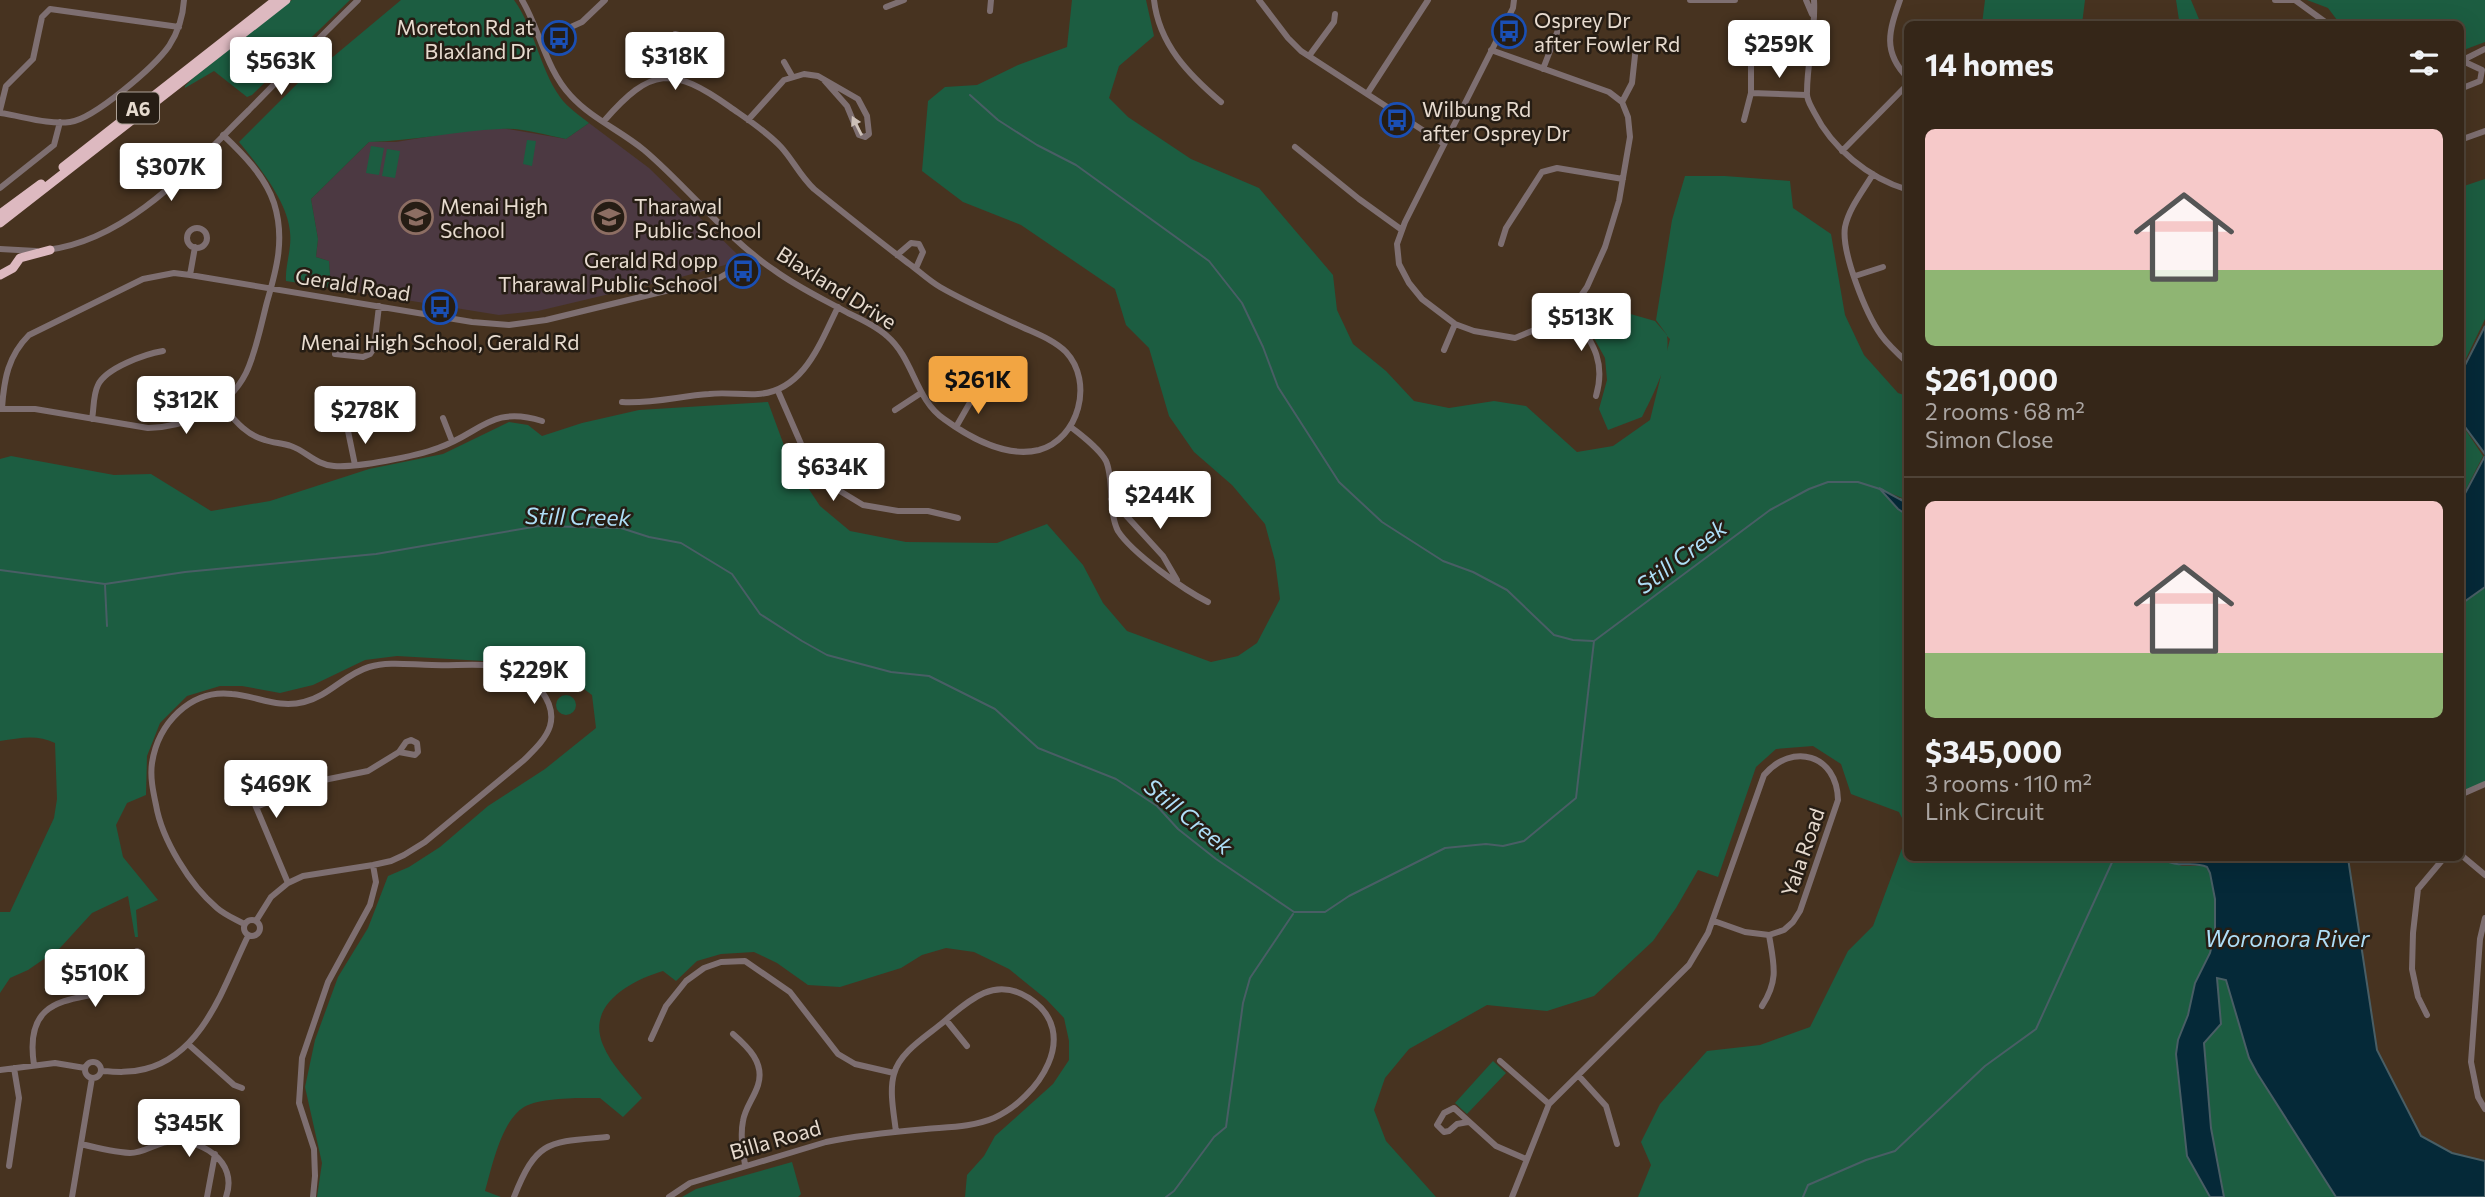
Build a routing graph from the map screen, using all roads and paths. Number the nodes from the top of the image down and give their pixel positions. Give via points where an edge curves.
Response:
1 (184, 0) edge
2 (276, 0) edge
3 (286, 0) edge
4 (358, 0) edge
5 (522, 0) edge
6 (605, 0) edge
7 (904, 0) edge
8 (991, 0) edge
9 (1154, 0) edge
10 (1259, 0) edge
11 (1427, 0) edge
12 (1520, 0) edge
13 (1690, 0) edge
14 (1735, 0) edge
15 (1807, 0) edge
16 (1814, 0) edge
17 (1900, 0) edge
18 (2275, 0) edge
19 (1514, 4) edge
20 (886, 7) dead end
21 (990, 11) dead end
22 (1335, 14) dead end
23 (1814, 19) junction
24 (2324, 21) edge
25 (179, 27) junction
26 (1558, 30) dead end
27 (675, 34) dead end
28 (692, 39) junction
29 (542, 40) junction
30 (711, 44) dead end
31 (1636, 46) dead end
32 (2485, 49) edge
33 (1491, 50) junction
34 (1751, 53) dead end
35 (1308, 56) junction
36 (784, 62) dead end
37 (1542, 69) junction
38 (1904, 74) edge
39 (792, 76) junction
40 (682, 79) junction
41 (824, 80) junction
42 (2464, 87) edge
43 (1904, 89) edge
44 (1751, 93) junction
45 (1367, 94) junction
46 (1806, 95) junction
47 (1221, 102) dead end
48 (1622, 102) junction
49 (0, 111) edge
50 (748, 120) junction
51 (1744, 120) dead end
52 (604, 121) junction
53 (60, 122) junction
54 (2485, 131) edge
55 (223, 135) junction
56 (2464, 139) edge
57 (1444, 144) junction
58 (1295, 147) dead end
59 (1842, 151) junction
60 (1873, 174) junction
61 (1623, 179) junction
62 (0, 188) edge
63 (1904, 188) edge
64 (0, 214) edge
65 (0, 223) edge
66 (1402, 230) junction
67 (1501, 244) dead end
68 (195, 247) dead end
69 (4, 249) edge
70 (50, 250) junction
71 (751, 253) junction
72 (897, 255) junction
73 (1883, 267) dead end
74 (916, 268) junction
75 (0, 275) edge
76 (190, 275) junction
77 (1855, 276) junction
78 (271, 288) junction
79 (379, 306) junction
80 (838, 307) junction
81 (1571, 310) junction
82 (1455, 324) junction
83 (1444, 350) dead end
84 (163, 351) dead end
85 (335, 354) dead end
86 (1904, 360) edge
87 (778, 391) junction
88 (976, 392) dead end
89 (921, 393) junction
90 (1596, 396) dead end
91 (622, 401) dead end
92 (220, 403) junction
93 (1, 409) edge
94 (895, 410) dead end
95 (443, 418) dead end
96 (92, 419) junction
97 (542, 421) dead end
98 (956, 427) junction
99 (1071, 427) junction
100 (348, 431) dead end
101 (452, 441) junction
102 (355, 465) junction
103 (1111, 499) junction
104 (958, 518) dead end
105 (1180, 584) junction
106 (1208, 602) dead end
107 (399, 752) dead end
108 (240, 769) dead end
109 (2485, 784) edge
110 (2464, 793) edge
111 (256, 807) junction
112 (2464, 857) edge
113 (2441, 861) edge
114 (373, 865) junction
115 (2485, 875) edge
116 (288, 883) junction
117 (2485, 918) edge
118 (256, 921) junction
119 (1714, 921) junction
120 (244, 924) junction
121 (1769, 935) junction
122 (248, 936) junction
123 (137, 951) dead end
124 (2482, 959) edge
125 (1762, 1006) dead end
126 (2427, 1015) dead end
127 (946, 1020) junction
128 (733, 1034) dead end
129 (651, 1039) dead end
130 (188, 1044) junction
131 (967, 1046) dead end
132 (1500, 1061) dead end
133 (34, 1065) junction
134 (14, 1068) junction
135 (85, 1068) junction
136 (0, 1070) edge
137 (101, 1071) junction
138 (894, 1073) junction
139 (1578, 1075) junction
140 (92, 1078) junction
141 (242, 1088) dead end
142 (1549, 1104) junction
143 (2485, 1109) edge
144 (1468, 1122) junction
145 (895, 1132) junction
146 (607, 1137) dead end
147 (81, 1144) junction
148 (1618, 1144) dead end
149 (1, 1154) edge
150 (215, 1154) junction
151 (10, 1155) junction
152 (1526, 1158) junction
153 (745, 1165) junction
154 (9, 1166) dead end
155 (72, 1197) edge
156 (208, 1197) edge
157 (226, 1197) edge
158 (313, 1197) edge
159 (514, 1197) edge
160 (669, 1197) edge
161 (1512, 1197) edge

1 - 25 street
2 - 64 highway, A6
3 - 65 highway, A6
4 - 55 street
5 - 29 street, Blaxland Drive
6 - 29 street via 582,22
7 - 20 street
8 - 21 street
9 - 47 street via 1160,30 1172,52
10 - 35 street
11 - 45 street
12 - 19 street
13 - 14 street
15 - 23 street
16 - 23 street
17 - 38 street via 1890,27 1890,50
18 - 24 street via 2295,1
19 - 33 street
22 - 35 street
23 - 46 street
25 - 49 street via 58,8 47,11 33,59 6,86
25 - 53 street via 160,57 115,96 82,119
26 - 37 street
27 - 28 street
28 - 30 street
28 - 40 street
29 - 52 street, Blaxland Drive via 560,82 586,110
31 - 48 street via 1632,83
32 - 42 street via 2465,59 2482,70 2480,81
33 - 37 street
33 - 57 street
34 - 44 street
35 - 45 street
36 - 39 street
37 - 48 street via 1609,92
39 - 41 street via 818,75
39 - 50 street
40 - 50 street
40 - 52 street via 667,78 637,87
41 -> 41 street via 858,99 869,134 859,135 847,106
43 - 59 street
44 - 46 street
44 - 51 street
45 - 57 street
46 - 59 street via 1821,125
48 - 61 street via 1630,137
49 - 53 street
50 - 72 street via 782,148 804,180
52 - 71 street, Blaxland Drive via 662,166
53 - 62 street via 54,145
54 - 56 street
55 - 70 street via 154,200 125,220 87,240
55 - 78 street via 258,173 274,204 280,247
57 - 66 street
58 - 66 street
59 - 60 street
60 - 63 street
60 - 77 street via 1845,230
61 - 67 street via 1557,168 1542,173 1506,228
61 - 81 street via 1605,247
66 - 82 street via 1397,244 1399,264 1409,283
68 - 76 street
69 - 70 street
70 - 75 highway via 20,258
71 - 79 street, Gerald Road via 719,278 528,323 490,324
71 - 80 street, Blaxland Drive
72 - 74 street
72 - 74 street via 911,243 919,244 923,252
73 - 77 street
74 - 99 street via 937,285 1044,337 1065,352 1080,385 1078,413
76 - 78 street, Gerald Road
76 - 93 street, Gerald Road via 174,272 143,279 29,335 10,359
77 - 86 street via 1876,327
78 - 79 street, Gerald Road
78 - 92 street via 248,368
79 - 85 street via 370,354
80 - 87 street via 803,373
80 - 89 street, Blaxland Drive via 897,346
81 - 82 street via 1515,338
81 - 90 street via 1600,360
82 - 83 street
84 - 96 street via 149,353 105,376 96,391
87 - 91 street
87 - 104 street via 805,453 835,488 863,505
88 - 98 street
89 - 94 street
89 - 98 street, Blaxland Drive
92 - 96 street via 185,423 160,427
92 - 102 street via 258,438 291,446 328,466
93 - 96 street via 35,409
95 - 101 street
97 - 101 street via 505,416
98 - 99 street, Blaxland Drive via 999,448 1029,452 1045,448
99 - 103 street via 1106,461
100 - 102 street
101 - 102 street via 434,450
103 - 105 street via 1163,556
103 - 105 street via 1117,530 1131,547
105 - 106 street
107 - 111 street via 368,771 319,780
108 - 111 street
109 - 110 street
111 - 116 street
112 - 115 street
113 - 126 street via 2418,889 2413,933 2412,969
114 - 116 street via 303,876
114 - 120 street via 391,861 425,842 539,745 550,725 540,688 521,673 499,667 392,664 367,667 307,702 273,704 222,693 180,709 160,734 155,749 152,783 158,815 168,842 204,894 219,910
114 - 158 street via 376,882 370,905 327,982 302,1058 299,1103 314,1149
116 - 118 street via 271,897
117 - 124 street
118 - 120 street
118 - 122 street via 259,933
119 - 121 street
119 - 121 street, Yala Road via 1764,775 1786,758 1816,759 1833,775 1838,800 1800,911 1784,930
119 - 139 street, Yala Road via 1689,965
120 - 122 street
121 - 125 street via 1774,984
122 - 130 street via 207,1019
123 - 133 street via 136,966 122,983 45,1010 31,1037
124 - 143 street via 2471,1062
127 - 131 street
127 - 138 street, Billa Road via 913,1047
127 - 145 street, Billa Road via 985,992 1001,988 1019,992 1040,1006 1051,1022 1053,1057 1040,1080 996,1117
128 - 153 street via 750,1049 759,1066 759,1084 743,1119
129 - 138 street via 666,1006 686,981 713,965 745,961 790,992 838,1054 855,1064
130 - 137 street via 147,1069
130 - 141 street
132 - 142 street
133 - 134 street
133 - 135 street
134 - 136 street
134 - 151 street via 19,1098
135 - 137 street via 95,1062
135 - 140 street
137 - 140 street
138 - 145 street
139 - 142 street, Yala Road
139 - 148 street via 1606,1105
140 - 147 street
142 - 152 street, Yala Road
144 - 144 street via 1444,1132 1437,1125 1450,1108
144 - 152 street via 1496,1146
145 - 153 street, Billa Road via 826,1142
146 - 159 street via 561,1141 544,1149 526,1169
147 - 150 street via 131,1153 175,1142
147 - 155 street
149 - 151 street
150 - 156 street
150 - 157 street via 228,1171
151 - 154 street
152 - 161 street, Yala Road
153 - 160 street, Billa Road via 690,1183

